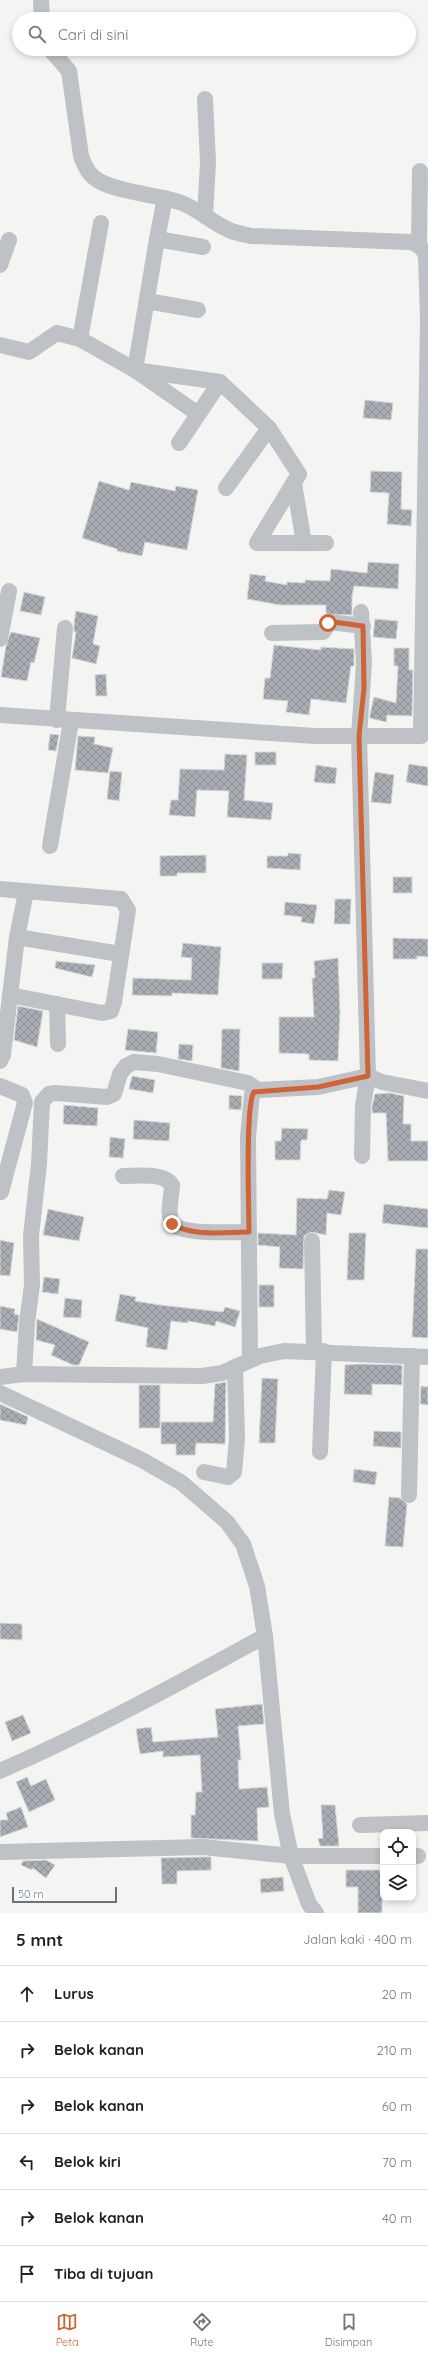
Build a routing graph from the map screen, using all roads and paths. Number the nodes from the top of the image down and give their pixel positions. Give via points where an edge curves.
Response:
1 (41, 0) edge
2 (42, 12) edge
3 (56, 56) edge
4 (205, 99) dead end
5 (420, 171) dead end
6 (165, 198) junction
7 (205, 216) junction
8 (101, 223) dead end
9 (157, 239) junction
10 (9, 240) dead end
11 (419, 245) junction
12 (204, 247) dead end
13 (0, 265) edge
14 (147, 301) junction
15 (198, 310) dead end
16 (428, 319) edge
17 (80, 340) junction
18 (0, 345) edge
19 (135, 370) junction
20 (220, 382) junction
21 (198, 414) junction
22 (269, 428) junction
23 (179, 443) dead end
24 (294, 483) junction
25 (226, 488) dead end
26 (304, 543) junction
27 (326, 544) dead end
28 (426, 560) edge
29 (9, 592) dead end
30 (65, 628) dead end
31 (272, 633) dead end
32 (0, 639) edge
33 (0, 716) edge
34 (64, 721) junction
35 (425, 730) edge
36 (359, 736) junction
37 (50, 846) dead end
38 (0, 889) edge
39 (26, 892) junction
40 (18, 937) junction
41 (120, 954) junction
42 (10, 995) junction
43 (57, 1004) junction
44 (58, 1044) dead end
45 (0, 1061) edge
46 (368, 1076) junction
47 (0, 1086) edge
48 (258, 1090) junction
49 (428, 1091) edge
50 (362, 1156) dead end
51 (123, 1176) dead end
52 (1, 1192) dead end
53 (249, 1232) junction
54 (312, 1241) dead end
55 (319, 1351) junction
56 (420, 1357) edge
57 (250, 1360) junction
58 (235, 1367) junction
59 (24, 1374) junction
60 (0, 1377) edge
61 (0, 1393) edge
62 (320, 1452) dead end
63 (204, 1472) dead end
64 (409, 1495) dead end
65 (265, 1636) junction
66 (0, 1771) edge
67 (428, 1823) edge
68 (360, 1825) dead end
69 (0, 1852) edge
70 (291, 1856) junction
71 (380, 1856) edge
72 (316, 1913) edge

1 - 2 street
3 - 6 street via 69,71 81,156 91,176 114,186
4 - 7 street via 208,162
5 - 11 street
6 - 7 street via 195,209
6 - 9 street
7 - 11 street via 228,230 251,236 410,242
8 - 17 street
9 - 12 street
9 - 14 street
10 - 13 street
11 - 16 street via 426,256
14 - 15 street
14 - 19 street
16 - 28 street
17 - 18 street via 57,333 29,352
17 - 19 street
19 - 20 street
19 - 21 street
20 - 21 street
20 - 22 street
21 - 23 street
22 - 24 street via 299,474
22 - 25 street
24 - 26 street
24 - 26 street via 256,543
26 - 27 street
28 - 35 street
29 - 32 street
30 - 34 street
31 - 36 street via 323,632 328,623 362,619 364,688
33 - 34 street
34 - 36 street via 315,736
34 - 37 street
35 - 36 street
36 - 46 street
38 - 39 street
39 - 40 street
39 - 41 street via 121,899 128,910
40 - 41 street
40 - 42 street
41 - 43 street via 111,1011 102,1013
42 - 43 street
42 - 45 street via 3,1055
43 - 44 street
46 - 48 street via 318,1087
46 - 49 street via 382,1082
46 - 50 street via 363,1105
47 - 52 street via 22,1095 25,1103
48 - 53 street via 251,1098 248,1137
48 - 59 street via 248,1083 158,1064 134,1062 126,1066 120,1074 114,1094 107,1097 56,1093 49,1094 42,1102 39,1164 31,1236 32,1285
51 - 53 street via 159,1177 169,1180 172,1185 170,1218 172,1224 178,1228
53 - 57 street
54 - 55 street
55 - 56 street
55 - 57 street via 284,1351
55 - 62 street
56 - 64 street
57 - 58 street
58 - 59 street via 222,1373 202,1376
58 - 63 street via 237,1438 234,1472 228,1477
59 - 60 street
61 - 65 street via 142,1460 182,1483 227,1522 243,1544 250,1564
65 - 66 street via 127,1712
65 - 70 street via 282,1814
67 - 68 street
69 - 70 street via 203,1847
70 - 71 street
70 - 72 street via 309,1904

